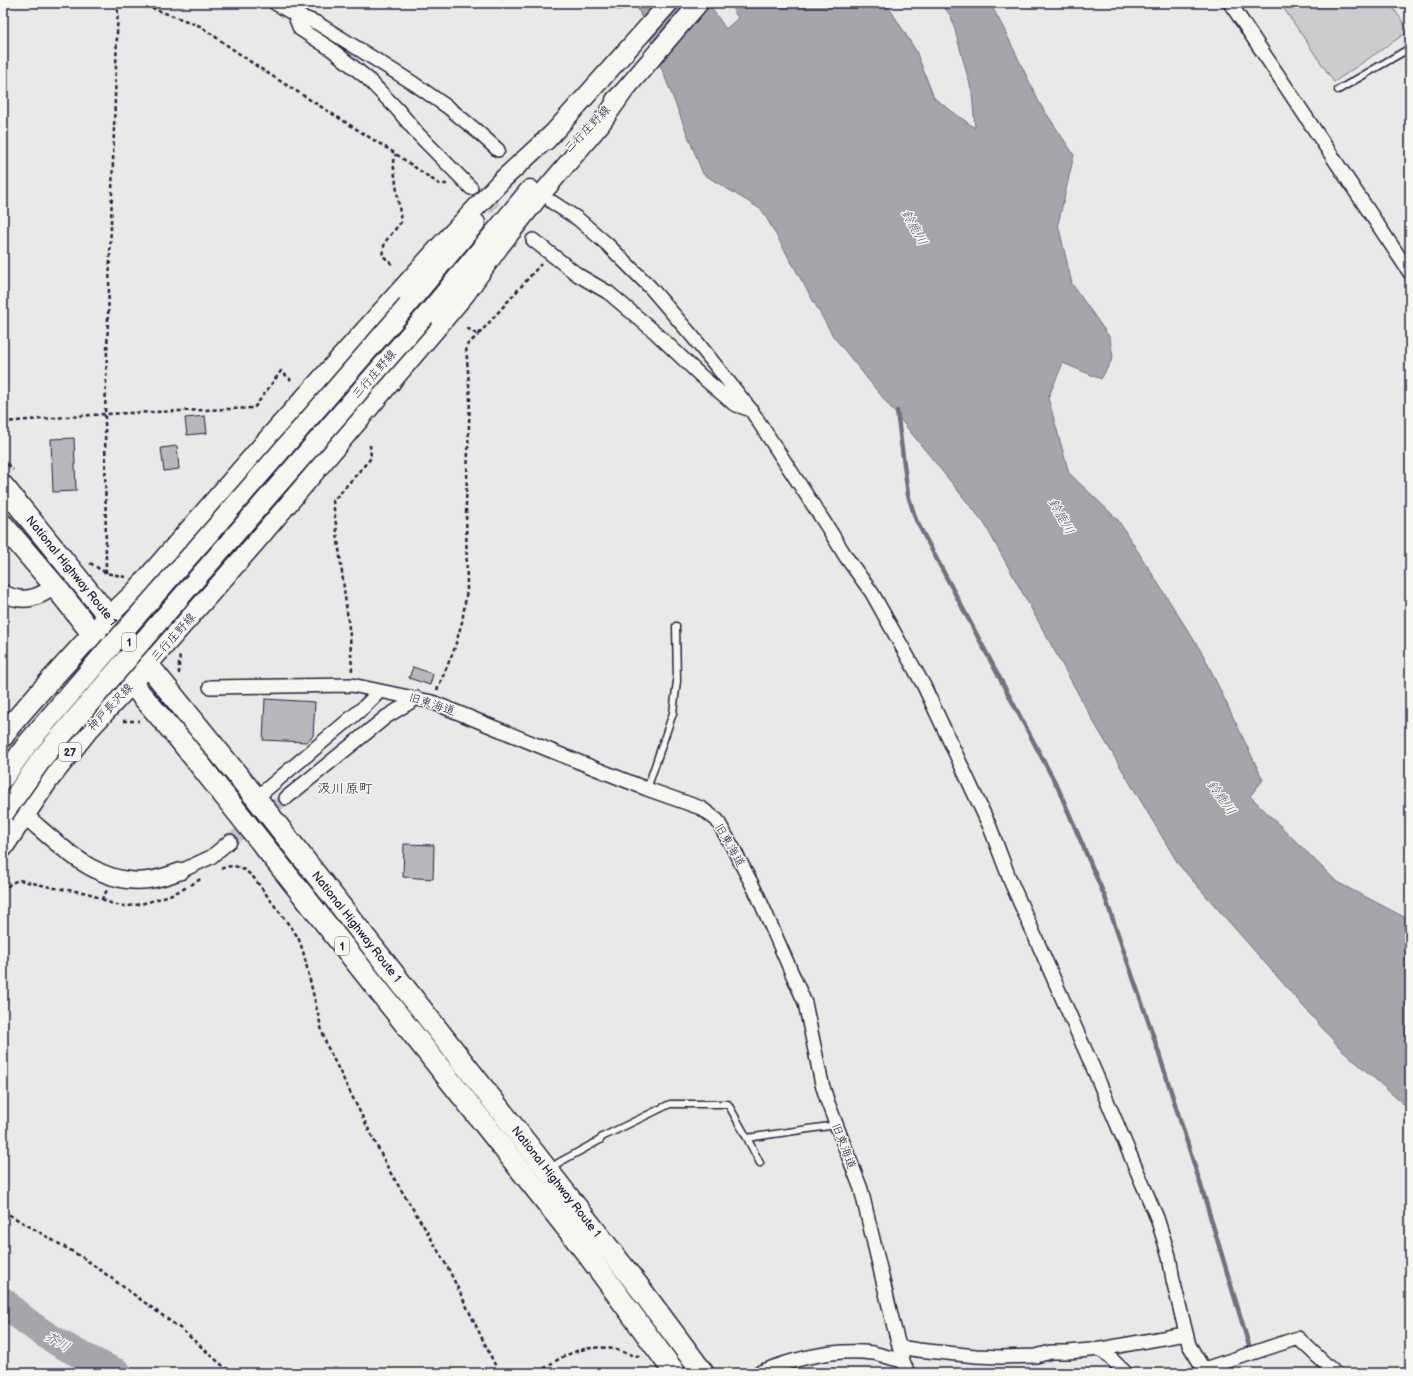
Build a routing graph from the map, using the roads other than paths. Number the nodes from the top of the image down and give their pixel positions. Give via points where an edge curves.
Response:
1 (275, 3) edge
2 (669, 3) edge
3 (699, 3) edge
4 (1230, 3) edge
5 (294, 14) junction
6 (1410, 48) edge
7 (1338, 90) dead end
8 (553, 132) junction
9 (498, 150) dead end
10 (471, 188) tunnel mouth
11 (538, 199) junction
12 (533, 240) tunnel mouth
13 (1410, 273) edge
14 (751, 410) junction
15 (8, 478) edge
16 (3, 525) edge
17 (55, 586) junction
18 (6, 595) edge
19 (108, 617) junction
20 (676, 626) dead end
21 (93, 634) junction
22 (111, 646) joint
23 (127, 659) joint
24 (148, 664) junction
25 (131, 683) junction
26 (210, 687) dead end
27 (380, 691) junction
28 (417, 698) junction
29 (3, 737) edge
30 (3, 778) edge
31 (647, 789) junction
32 (256, 798) junction
33 (286, 798) tunnel mouth
34 (3, 814) edge
35 (24, 815) junction
36 (230, 841) tunnel mouth
37 (3, 848) edge
38 (181, 871) joint
39 (836, 1125) junction
40 (747, 1138) junction
41 (760, 1163) dead end
42 (548, 1171) junction
43 (1186, 1334) junction
44 (899, 1347) junction
45 (1100, 1349) junction
46 (906, 1367) edge
47 (1205, 1371) edge
48 (675, 1373) edge
49 (703, 1373) edge
50 (758, 1373) edge
51 (1126, 1373) edge
52 (1335, 1373) edge

1 - 5 street
2 - 8 main road, 三行庄野線
3 - 11 main road, 三行庄野線 via 624,91 586,127
4 - 13 street
5 - 9 street via 317,23 413,83 449,108
5 - 10 street via 300,29 331,49 367,78
6 - 7 lane
8 - 19 main road, 三行庄野線 via 502,180 438,248 136,590
8 - 22 main road, 三行庄野線, bridge
11 - 14 street via 578,219 607,244 650,287
11 - 23 main road, 三行庄野線, bridge via 425,316
11 - 24 main road, 三行庄野線 via 465,295 256,542
12 - 14 street via 578,275 609,293 734,404
14 - 43 street via 872,593 924,686 990,827 1010,880 1157,1218 1169,1256
15 - 19 highway, National Highway Route 1 / 1
16 - 17 highway, National Highway Route 1 / 1
17 - 18 street via 30,599 16,599
17 - 21 highway, National Highway Route 1 / 1
19 - 21 main road
19 - 24 highway, National Highway Route 1 / 1
20 - 31 lane via 677,674 673,713
21 - 25 highway, National Highway Route 1 / 1
21 - 29 main road via 32,700
22 - 30 main road, bridge via 28,743
23 - 34 main road, 神戸長沢線 / 27, bridge via 43,758
24 - 25 main road, 神戸長沢線 / 27
24 - 32 highway, National Highway Route 1 / 1
25 - 35 main road, 神戸長沢線 / 27 via 87,731
25 - 48 highway, National Highway Route 1 / 1 via 181,741 589,1256
26 - 27 street, 旧東海道 via 352,685
27 - 28 street, 旧東海道
27 - 32 street
28 - 31 street, 旧東海道
28 - 33 street via 386,717
31 - 39 street, 旧東海道 via 701,808 717,820 733,848 758,896 805,1003 822,1084
32 - 42 highway, National Highway Route 1 / 1
35 - 37 main road, 神戸長沢線 / 27
35 - 38 street via 73,856 113,877 132,881 147,880
36 - 38 street via 211,857
39 - 40 lane
39 - 44 street, 旧東海道 via 861,1189
40 - 41 lane
40 - 42 lane via 728,1104 670,1104 602,1137
42 - 49 highway, National Highway Route 1 / 1
43 - 45 street
43 - 47 street via 1189,1345
44 - 45 street via 1001,1357
44 - 46 street, 旧東海道
45 - 51 street
46 - 50 street via 874,1354 853,1352 793,1361
47 - 52 street via 1298,1338

